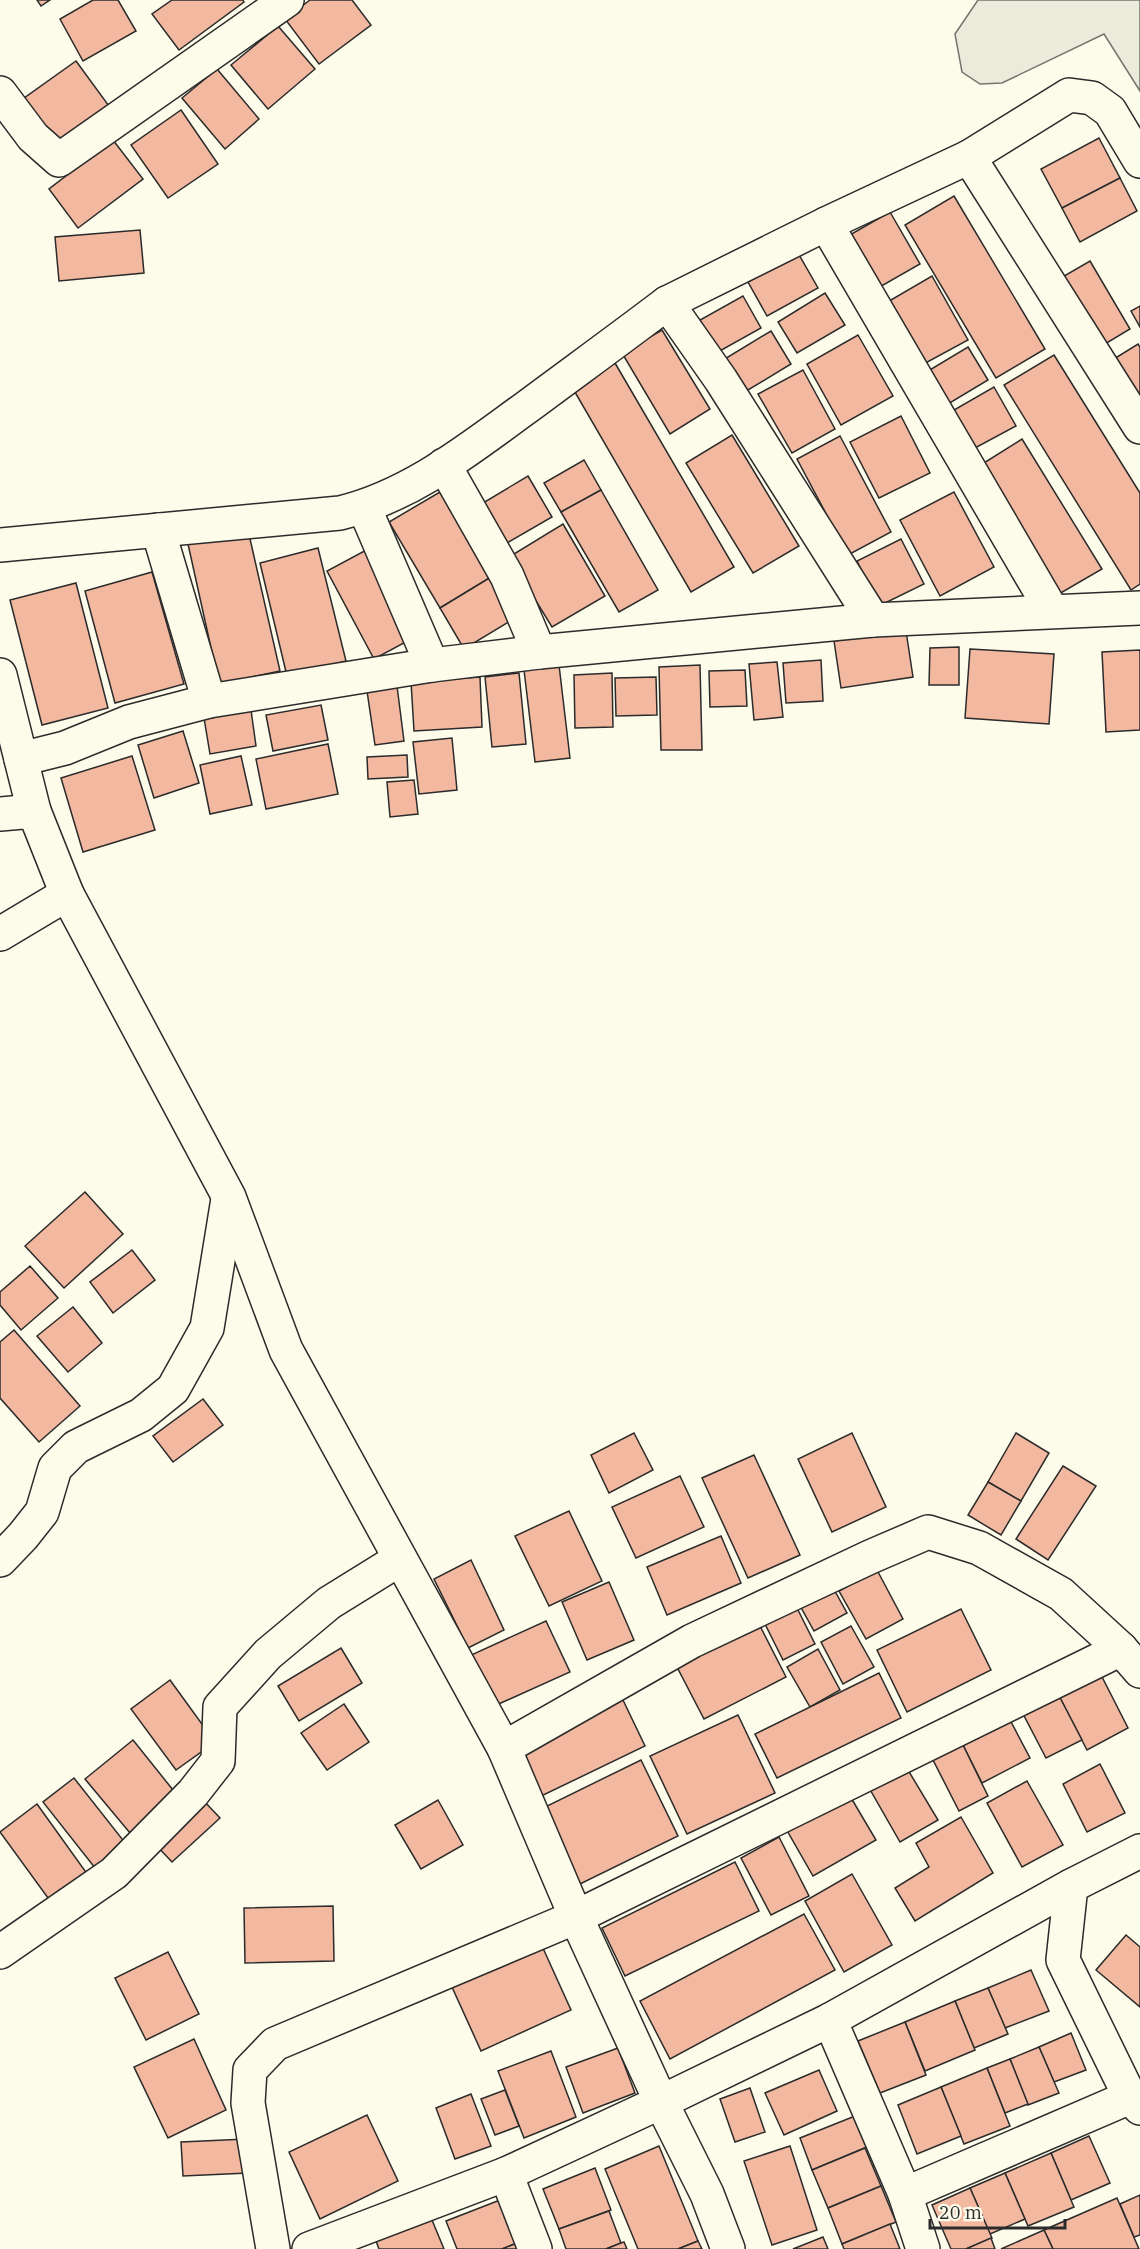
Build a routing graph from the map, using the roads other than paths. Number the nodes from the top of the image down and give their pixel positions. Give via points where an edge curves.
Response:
1 (287, 0) edge
2 (0, 93) edge
3 (969, 157) junction
4 (1140, 161) edge
5 (826, 224) junction
6 (668, 303) junction
7 (1140, 427) edge
8 (444, 465) junction
9 (364, 507) junction
10 (158, 530) junction
11 (0, 545) edge
12 (1140, 608) edge
13 (1052, 612) junction
14 (873, 620) junction
15 (539, 652) junction
16 (432, 664) junction
17 (0, 675) edge
18 (208, 701) junction
19 (21, 759) junction
20 (34, 811) junction
21 (0, 814) edge
22 (68, 894) junction
23 (0, 934) edge
24 (228, 1197) junction
25 (400, 1558) junction
26 (0, 1560) edge
27 (1130, 1660) edge
28 (504, 1748) junction
29 (1140, 1851) edge
30 (1071, 1886) junction
31 (576, 1917) junction
32 (0, 1952) edge
33 (830, 2020) junction
34 (661, 2102) junction
35 (1135, 2102) edge
36 (506, 2174) junction
37 (905, 2194) junction
38 (345, 2243) edge
39 (273, 2249) edge
40 (309, 2249) edge
41 (535, 2249) edge
42 (728, 2249) edge
43 (923, 2249) edge

1 - 2 street via 59,160 33,137
3 - 4 street via 1069,95 1092,98 1110,111
3 - 5 street
3 - 7 street
5 - 6 street
5 - 13 street
6 - 8 street
6 - 14 street
8 - 9 street
8 - 15 street via 507,576
9 - 10 street via 340,513
9 - 16 street
10 - 11 street
10 - 18 street
12 - 13 street
13 - 14 street
14 - 15 street
15 - 16 street
16 - 18 street
17 - 19 street
18 - 19 street via 129,722 65,748
19 - 20 street
20 - 21 street
20 - 22 street
22 - 23 street
22 - 24 street
24 - 25 street via 286,1350
24 - 26 street via 207,1328 173,1389 141,1414 75,1447 55,1468 42,1512
25 - 28 street
25 - 32 street via 329,1603 268,1654 220,1707 218,1761 193,1793 114,1873
27 - 28 street via 1061,1594 979,1548 928,1532 692,1641
27 - 31 street
28 - 31 street
29 - 30 street
30 - 33 street
30 - 35 street via 1063,1960
31 - 34 street
31 - 39 street via 275,2044 250,2070 248,2103
33 - 34 street
33 - 37 street
34 - 36 street
34 - 42 street via 707,2194
35 - 37 street
36 - 38 street
36 - 41 street
37 - 43 street
38 - 40 street

